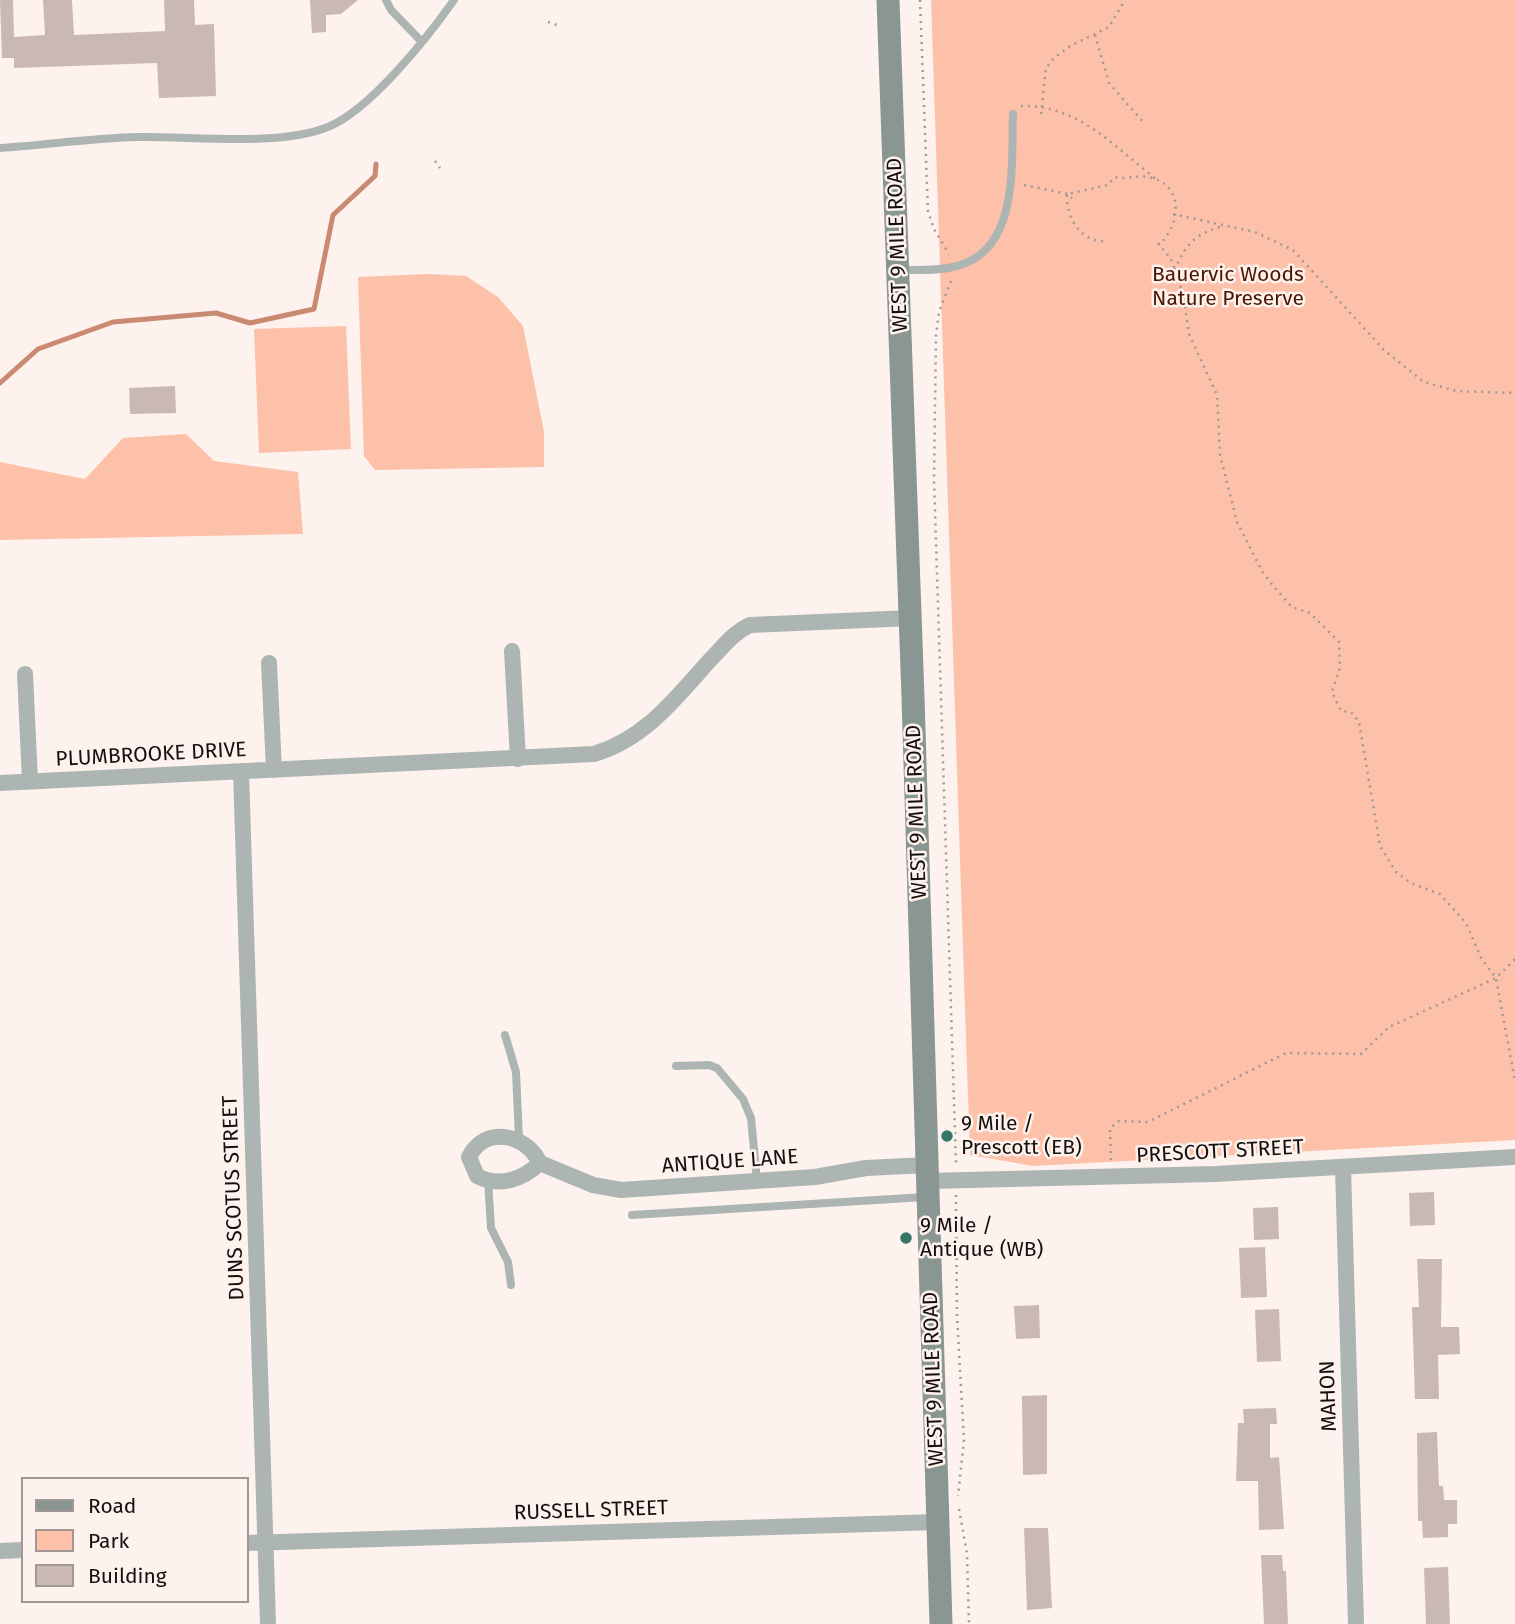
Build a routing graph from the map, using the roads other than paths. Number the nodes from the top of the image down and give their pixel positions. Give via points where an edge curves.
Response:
1 (386, 0) edge
2 (454, 0) edge
3 (888, 0) edge
4 (422, 42) junction
5 (1013, 114) road end
6 (0, 148) edge
7 (899, 270) junction
8 (911, 618) junction
9 (512, 651) dead end
10 (268, 663) dead end
11 (25, 674) dead end
12 (518, 759) junction
13 (274, 770) junction
14 (241, 771) junction
15 (30, 781) junction
16 (0, 783) edge
17 (505, 1035) dead end
18 (676, 1066) dead end
19 (519, 1139) junction
20 (1515, 1157) edge
21 (540, 1163) junction
22 (1343, 1167) junction
23 (488, 1180) junction
24 (757, 1181) junction
25 (927, 1181) junction
26 (632, 1215) dead end
27 (511, 1285) dead end
28 (937, 1522) junction
29 (265, 1542) junction
30 (248, 1543) edge
31 (21, 1550) edge
32 (0, 1551) edge
33 (268, 1624) edge
34 (941, 1624) edge
35 (1356, 1624) edge

1 - 4 lane
2 - 4 lane
3 - 7 main road, WEST 9 MILE ROAD
4 - 6 lane via 353,112 315,132 135,137
5 - 7 lane via 1009,201 991,246 970,262 952,268
7 - 8 main road, WEST 9 MILE ROAD
8 - 12 street, PLUMBROOKE DRIVE via 750,625 730,639 650,724 624,743 594,754
8 - 25 main road, WEST 9 MILE ROAD
9 - 12 street
10 - 13 street, PLUMBROOKE DRIVE
11 - 15 street, PLUMBROOKE DRIVE
12 - 13 street, PLUMBROOKE DRIVE
13 - 14 street, PLUMBROOKE DRIVE
14 - 15 street, PLUMBROOKE DRIVE
14 - 29 street, DUNS SCOTUS STREET
15 - 16 street, PLUMBROOKE DRIVE
17 - 19 lane via 516,1072
18 - 24 lane via 709,1065 743,1099 751,1118
19 - 21 street, ANTIQUE LANE via 535,1151
19 - 23 street via 485,1138 475,1145 469,1157 471,1169
20 - 22 street, PRESCOTT STREET
21 - 23 street via 520,1179
21 - 24 street, ANTIQUE LANE via 604,1189
22 - 25 street, PRESCOTT STREET
22 - 35 street, MAHON
23 - 27 lane via 491,1228 508,1262
24 - 25 street, ANTIQUE LANE
25 - 26 lane
25 - 28 main road, WEST 9 MILE ROAD
28 - 29 street, RUSSELL STREET
28 - 34 main road, WEST 9 MILE ROAD
29 - 30 street, RUSSELL STREET
29 - 33 street, DUNS SCOTUS STREET
31 - 32 street

